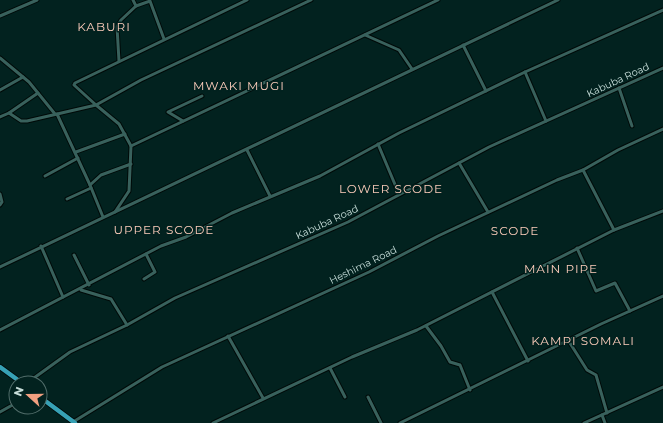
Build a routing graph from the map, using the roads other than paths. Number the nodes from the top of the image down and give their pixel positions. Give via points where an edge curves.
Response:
1 (37, 0) edge
2 (133, 0) edge
3 (151, 0) edge
4 (247, 0) edge
5 (312, 0) edge
6 (436, 0) edge
7 (558, 0) edge
8 (136, 6) junction
9 (663, 10) edge
10 (0, 16) edge
11 (365, 35) junction
12 (164, 39) junction
13 (463, 45) junction
14 (0, 58) edge
15 (119, 61) junction
16 (663, 68) edge
17 (412, 69) junction
18 (525, 72) junction
19 (23, 77) junction
20 (619, 88) junction
21 (0, 90) edge
22 (486, 91) junction
23 (38, 93) junction
24 (202, 96) dead end
25 (96, 105) junction
26 (9, 113) junction
27 (56, 114) junction
28 (0, 117) edge
29 (183, 121) junction
30 (546, 121) junction
31 (632, 126) dead end
32 (663, 129) edge
33 (125, 134) junction
34 (378, 144) junction
35 (131, 146) junction
36 (247, 150) junction
37 (76, 152) junction
38 (78, 158) junction
39 (459, 163) junction
40 (131, 164) junction
41 (583, 170) junction
42 (45, 176) dead end
43 (91, 186) junction
44 (0, 194) edge
45 (399, 194) junction
46 (270, 196) junction
47 (67, 199) dead end
48 (0, 205) edge
49 (663, 210) edge
50 (488, 212) junction
51 (114, 213) junction
52 (103, 217) junction
53 (614, 230) junction
54 (41, 246) junction
55 (577, 248) junction
56 (146, 254) junction
57 (74, 255) dead end
58 (0, 267) edge
59 (144, 279) dead end
60 (89, 285) junction
61 (81, 290) junction
62 (492, 292) junction
63 (663, 296) edge
64 (64, 297) junction
65 (630, 311) junction
66 (127, 325) junction
67 (426, 326) junction
68 (0, 330) edge
69 (228, 336) junction
70 (568, 340) junction
71 (528, 361) junction
72 (0, 367) edge
73 (330, 368) junction
74 (11, 375) edge
75 (38, 375) edge
76 (663, 387) edge
77 (470, 390) junction
78 (345, 397) dead end
79 (368, 397) dead end
80 (262, 398) junction
81 (48, 403) edge
82 (607, 413) junction
83 (602, 415) junction
84 (74, 422) edge
85 (213, 423) edge
86 (381, 423) edge
87 (400, 423) edge
88 (584, 423) edge
89 (606, 423) edge

1 - 10 street
2 - 8 street
3 - 8 street
3 - 12 street
4 - 12 street
5 - 25 street via 136,83
6 - 11 street
7 - 13 street
8 - 15 street via 117,26
9 - 18 street
11 - 17 street via 399,50
11 - 29 street
12 - 15 street
13 - 17 street
13 - 22 street
14 - 19 street
15 - 25 street via 74,84
16 - 20 street, Kabuba Road
17 - 36 street
18 - 22 street
18 - 30 street
19 - 21 street
19 - 23 street
20 - 30 street, Kabuba Road
20 - 31 street
22 - 34 street
23 - 26 street
23 - 27 street
24 - 29 street via 168,112
25 - 27 street
25 - 33 street via 119,124
26 - 27 street via 26,121
26 - 28 street
27 - 37 street
29 - 35 street
30 - 39 street, Kabuba Road
32 - 41 street, Heshima Road
33 - 35 street
33 - 37 street
34 - 45 street
34 - 46 street via 320,176
35 - 40 street
36 - 46 street
36 - 51 street
37 - 38 street
38 - 42 street
38 - 43 street
39 - 45 street, Kabuba Road
39 - 50 street
40 - 43 street via 101,175
40 - 51 street via 129,191
41 - 50 street, Heshima Road
41 - 53 street
43 - 47 street
43 - 52 street
44 - 48 street
45 - 66 street, Kabuba Road via 348,222 186,293
46 - 56 street
49 - 53 street
50 - 69 street, Heshima Road via 368,272
51 - 52 street
52 - 54 street
53 - 55 street
54 - 58 street
54 - 64 street
55 - 62 street
55 - 65 street via 595,290 615,283
56 - 59 street via 155,272
56 - 60 street
57 - 60 street
60 - 61 street
61 - 64 street
61 - 66 street via 111,299
62 - 67 street
62 - 71 street
63 - 65 street
64 - 68 street
65 - 70 street
66 - 75 street, Kabuba Road via 70,352
67 - 73 street
67 - 77 street via 450,362 460,366
69 - 80 street
69 - 84 street, Heshima Road via 145,376
70 - 71 street
70 - 82 street via 587,370 596,375
71 - 77 street
72 - 74 highway
73 - 78 street
73 - 80 street
76 - 82 street
77 - 87 street
79 - 86 street
80 - 85 street
81 - 84 highway
82 - 83 street
83 - 88 street
83 - 89 street

